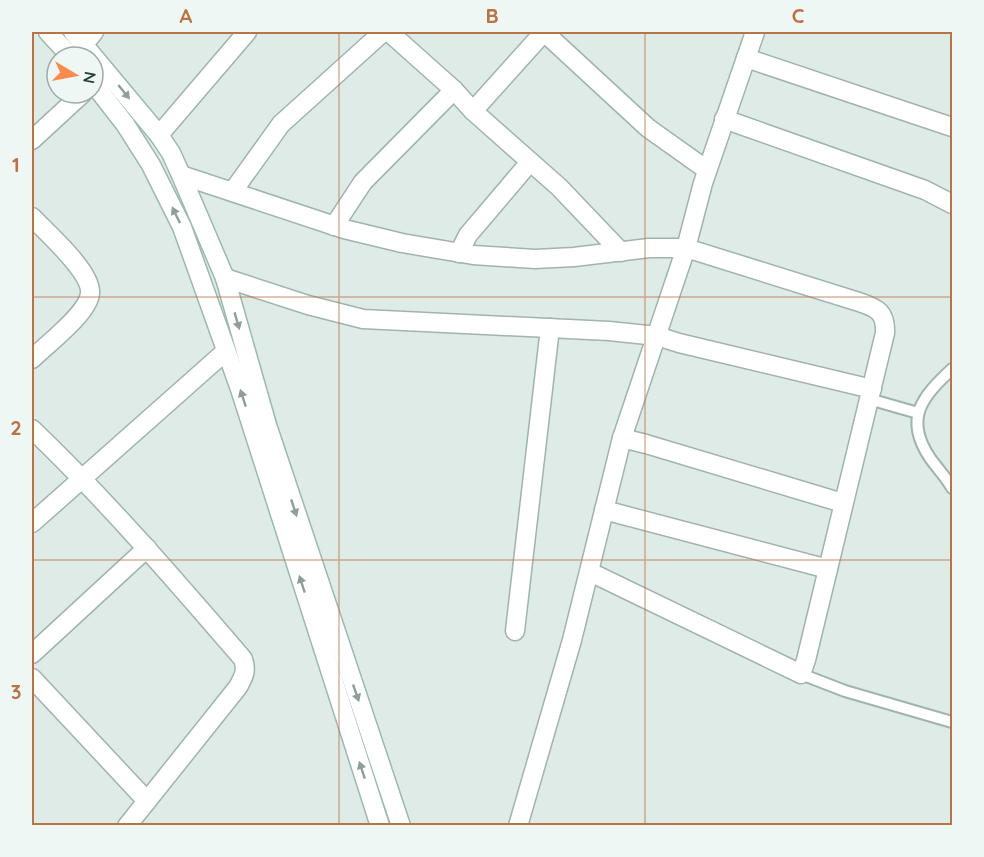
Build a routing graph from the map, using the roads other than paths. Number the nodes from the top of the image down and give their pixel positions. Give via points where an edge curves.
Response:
1 (48, 32) edge
2 (247, 32) edge
3 (383, 32) edge
4 (389, 32) edge
5 (544, 32) edge
6 (755, 32) edge
7 (84, 36) edge
8 (59, 45) edge
9 (746, 58) junction
10 (454, 90) junction
11 (105, 98) edge
12 (69, 105) edge
13 (473, 111) junction
14 (724, 119) junction
15 (952, 127) edge
16 (159, 135) junction
17 (32, 140) edge
18 (530, 162) junction
19 (707, 170) junction
20 (181, 175) junction
21 (233, 191) junction
22 (952, 204) edge
23 (34, 224) edge
24 (334, 226) junction
25 (686, 249) junction
26 (621, 252) junction
27 (459, 253) junction
28 (225, 278) junction
29 (550, 328) junction
30 (667, 339) junction
31 (226, 351) junction
32 (32, 359) edge
33 (952, 369) edge
34 (870, 394) junction
35 (918, 412) junction
36 (32, 429) edge
37 (635, 441) junction
38 (83, 479) junction
39 (952, 488) edge
40 (843, 503) junction
41 (614, 513) junction
42 (32, 523) edge
43 (147, 548) junction
44 (828, 568) junction
45 (590, 572) junction
46 (515, 631) dead end
47 (32, 654) edge
48 (801, 674) junction
49 (32, 678) edge
50 (952, 722) edge
51 (147, 801) junction
52 (127, 825) edge
53 (380, 825) edge
54 (401, 825) edge
55 (518, 825) edge

1 - 8 street
2 - 16 street
3 - 21 street via 281,124
4 - 10 street
5 - 13 street
5 - 19 street via 648,128
6 - 9 street
7 -> 16 street
9 - 14 street
9 - 15 street
10 - 13 street
10 - 24 street via 363,182
31 -> 11 street via 182,227 151,165
12 - 17 street
13 - 18 street
14 - 19 street
14 - 22 street via 925,190
16 - 20 street
18 - 26 street
18 - 27 street via 468,235
19 - 25 street
20 - 21 street
20 - 28 street
21 - 24 street
23 - 32 street via 83,273 90,285 90,296 74,319
24 - 27 street
25 - 26 street
25 - 30 street
25 - 34 street via 859,302 881,313 886,322 885,333
26 - 27 street via 535,259
28 - 29 street via 363,319
28 -> 54 street via 271,436
29 - 30 street
29 - 46 street
30 - 34 street
30 - 37 street
31 - 38 street
53 -> 31 street
33 - 35 lane via 930,390
34 - 35 lane
34 - 40 street
35 - 39 lane via 924,446
36 - 38 street
37 - 40 street
37 - 41 street
38 - 42 street
38 - 43 street
40 - 44 street
41 - 44 street
41 - 45 street
43 - 47 street
43 - 51 street via 243,659 246,668 238,687
44 - 48 street
45 - 48 street
45 - 55 street
48 - 50 lane
49 - 51 street
51 - 52 street

